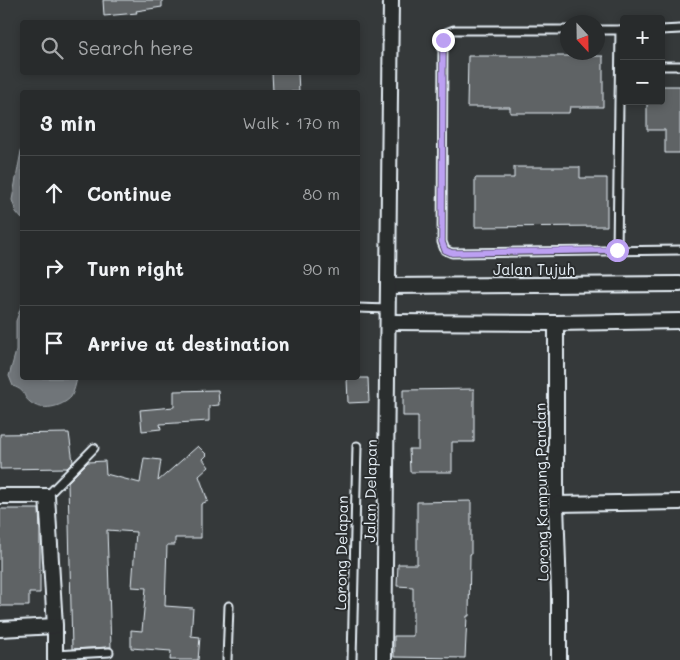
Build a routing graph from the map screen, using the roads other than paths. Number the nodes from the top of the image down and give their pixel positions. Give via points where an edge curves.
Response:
1 (391, 0) edge
2 (680, 29) edge
3 (560, 30) edge
4 (605, 30) edge
5 (620, 30) edge
6 (665, 30) edge
7 (665, 66) edge
8 (680, 66) edge
9 (621, 105) edge
10 (617, 250) junction
11 (680, 250) edge
12 (680, 284) edge
13 (388, 286) junction
14 (360, 309) edge
15 (388, 316) junction
16 (680, 321) edge
17 (556, 323) junction
18 (357, 446) dead end
19 (94, 448) dead end
20 (0, 496) edge
21 (47, 496) junction
22 (680, 502) edge
23 (556, 504) junction
24 (229, 606) dead end
25 (56, 626) junction
26 (0, 629) edge
27 (109, 652) dead end
28 (55, 657) edge
29 (227, 660) edge
30 (352, 660) edge
31 (384, 660) edge
32 (559, 660) edge

1 - 13 street, Jalan Delapan
2 - 6 lane
3 - 10 lane via 454,30 446,33 443,40 442,242 445,250 452,253
4 - 5 lane
7 - 8 lane
9 - 10 lane
10 - 11 lane
12 - 13 street, Jalan Tujuh
13 - 15 street, Jalan Delapan
14 - 15 lane
15 - 17 street
15 - 31 street, Jalan Delapan
16 - 17 street
17 - 23 street, Lorong Kampung Pandan
18 - 30 lane, Lorong Delapan
19 - 21 lane
20 - 21 street
21 - 25 street
22 - 23 street
23 - 32 street, Lorong Kampung Pandan
24 - 29 lane
25 - 26 street
25 - 28 street
27 - 28 lane

